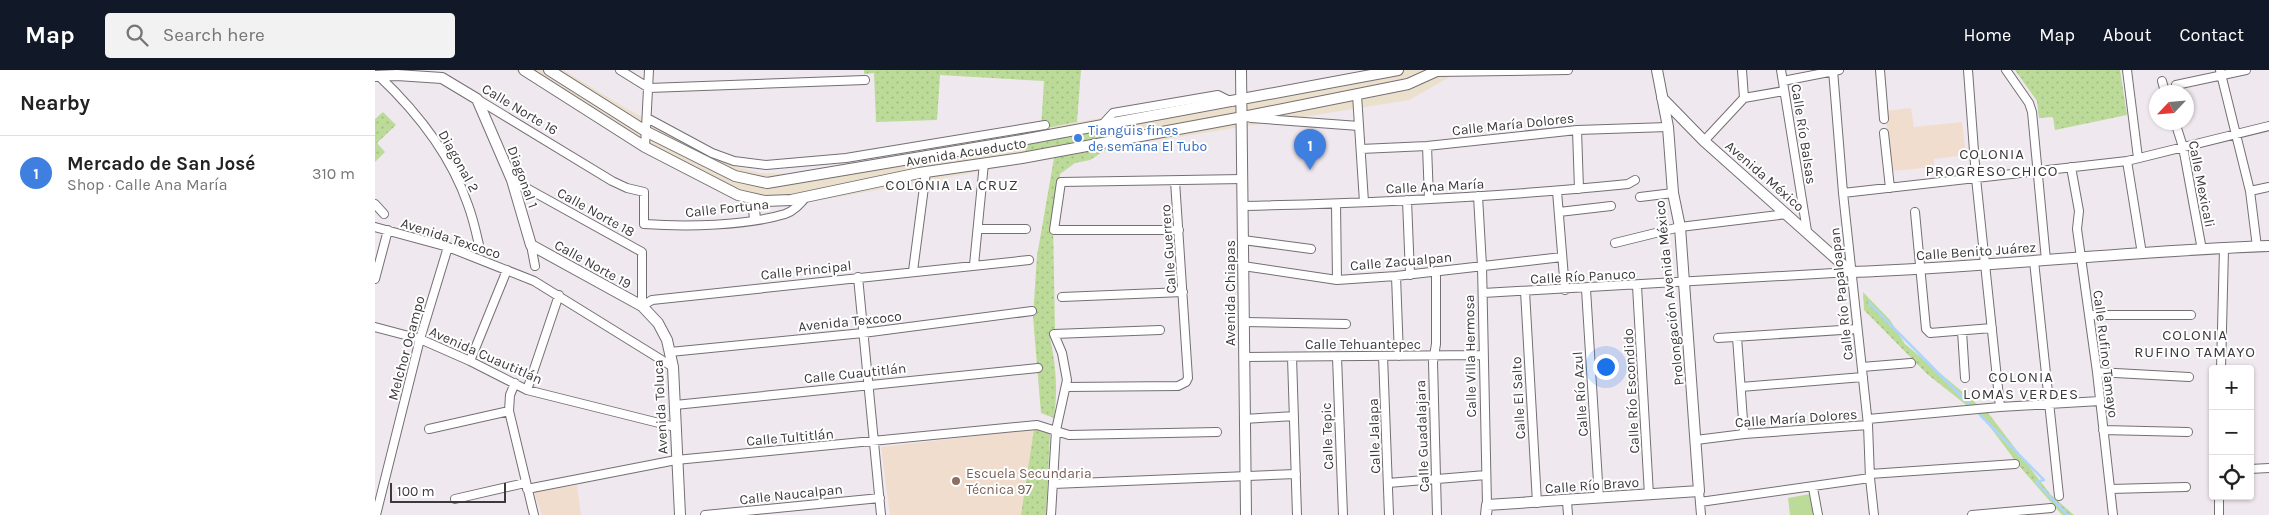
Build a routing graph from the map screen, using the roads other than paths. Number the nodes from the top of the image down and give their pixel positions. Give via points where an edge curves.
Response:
1 (524, 70) edge
2 (549, 70) edge
3 (620, 70) edge
4 (649, 70) edge
5 (1241, 70) edge
6 (1398, 70) edge
7 (1549, 70) edge
8 (1568, 70) edge
9 (1657, 70) edge
10 (1742, 70) edge
11 (1781, 70) edge
12 (1835, 70) edge
13 (1880, 70) edge
14 (1968, 70) edge
15 (2006, 70) edge
16 (2127, 70) edge
17 (2246, 70) edge
18 (1438, 71) edge
19 (2221, 73) edge
20 (1365, 74) edge
21 (377, 76) edge
22 (865, 80) dead end
23 (1783, 81) junction
24 (2161, 81) dead end
25 (2162, 85) edge
26 (2176, 85) dead end
27 (649, 88) junction
28 (1785, 91) junction
29 (1357, 95) junction
30 (1662, 98) junction
31 (1744, 98) junction
32 (477, 99) junction
33 (1237, 101) junction
34 (1243, 117) junction
35 (647, 118) junction
36 (1884, 119) dead end
37 (1045, 125) dead end
38 (1359, 126) junction
39 (2269, 126) edge
40 (1668, 127) junction
41 (1577, 130) junction
42 (2178, 130) edge
43 (647, 132) junction
44 (1884, 133) dead end
45 (2236, 133) junction
46 (1704, 141) junction
47 (1427, 146) junction
48 (645, 147) junction
49 (2183, 147) junction
50 (1361, 149) junction
51 (2138, 158) junction
52 (2127, 161) junction
53 (984, 163) junction
54 (2071, 167) junction
55 (2037, 171) junction
56 (927, 172) junction
57 (1976, 178) junction
58 (1243, 179) junction
59 (512, 180) junction
60 (1175, 181) junction
61 (1632, 182) dead end
62 (2269, 187) edge
63 (1891, 188) junction
64 (1579, 189) junction
65 (1557, 191) junction
66 (1673, 192) junction
67 (2250, 192) junction
68 (1843, 194) junction
69 (1478, 196) junction
70 (806, 197) junction
71 (1641, 197) dead end
72 (753, 199) junction
73 (1429, 199) junction
74 (1407, 200) junction
75 (1364, 202) junction
76 (375, 204) edge
77 (1337, 204) junction
78 (1243, 206) junction
79 (1611, 206) dead end
80 (1559, 212) junction
81 (1915, 212) dead end
82 (384, 214) dead end
83 (1787, 214) junction
84 (755, 219) junction
85 (644, 224) joint
86 (375, 227) edge
87 (1679, 227) junction
88 (1026, 229) dead end
89 (388, 230) junction
90 (978, 230) junction
91 (1179, 230) junction
92 (1807, 231) junction
93 (1243, 240) junction
94 (1615, 243) dead end
95 (479, 245) dead end
96 (531, 245) junction
97 (2257, 246) junction
98 (2269, 246) edge
99 (448, 247) junction
100 (2224, 249) junction
101 (1311, 250) dead end
102 (2202, 250) junction
103 (2141, 254) junction
104 (2080, 256) junction
105 (1562, 257) junction
106 (1029, 260) dead end
107 (2046, 260) junction
108 (2034, 261) junction
109 (973, 265) junction
110 (1986, 265) junction
111 (535, 266) dead end
112 (1243, 266) junction
113 (1482, 266) junction
114 (507, 270) junction
115 (1920, 270) junction
116 (913, 271) junction
117 (1436, 271) junction
118 (1851, 272) junction
119 (1410, 275) junction
120 (1396, 276) junction
121 (858, 277) junction
122 (375, 279) edge
123 (1337, 280) junction
124 (1685, 283) junction
125 (1637, 286) junction
126 (1586, 289) junction
127 (1565, 290) junction
128 (1525, 291) junction
129 (1183, 292) junction
130 (1483, 293) junction
131 (559, 295) junction
132 (1062, 298) dead end
133 (642, 306) junction
134 (1033, 311) dead end
135 (2089, 315) junction
136 (2191, 315) dead end
137 (1244, 322) junction
138 (1346, 324) dead end
139 (375, 327) edge
140 (1992, 328) junction
141 (1857, 329) junction
142 (1160, 330) dead end
143 (1962, 330) junction
144 (863, 333) junction
145 (1737, 337) junction
146 (1718, 338) dead end
147 (420, 339) junction
148 (670, 352) junction
149 (1483, 355) junction
150 (1337, 356) junction
151 (1383, 356) junction
152 (1399, 356) junction
153 (1434, 356) junction
154 (1244, 357) junction
155 (1292, 357) junction
156 (470, 361) junction
157 (1911, 363) dead end
158 (2221, 365) edge
159 (673, 367) junction
160 (1862, 367) junction
161 (1038, 368) dead end
162 (2097, 372) junction
163 (1863, 377) junction
164 (2189, 377) dead end
165 (1965, 378) dead end
166 (515, 383) junction
167 (869, 384) junction
168 (1067, 387) junction
169 (1741, 387) junction
170 (527, 390) junction
171 (2100, 401) junction
172 (2049, 404) junction
173 (675, 406) junction
174 (2000, 407) junction
175 (509, 411) junction
176 (1294, 416) junction
177 (1245, 419) junction
178 (1868, 422) junction
179 (675, 426) junction
180 (429, 429) dead end
181 (1056, 430) junction
182 (2103, 430) junction
183 (1217, 432) dead end
184 (2189, 432) dead end
185 (1744, 434) junction
186 (1696, 440) junction
187 (874, 442) junction
188 (676, 460) junction
189 (2015, 464) dead end
190 (2269, 468) edge
191 (2254, 469) edge
192 (1296, 474) junction
193 (1486, 475) junction
194 (1245, 476) junction
195 (1870, 476) junction
196 (1436, 480) junction
197 (1388, 483) junction
198 (1053, 484) junction
199 (526, 486) junction
200 (2186, 487) dead end
201 (1813, 488) junction
202 (2110, 489) junction
203 (1699, 492) junction
204 (1649, 495) junction
205 (2059, 496) dead end
206 (880, 498) junction
207 (1599, 498) junction
208 (455, 499) dead end
209 (2219, 500) edge
210 (1567, 501) junction
211 (1700, 502) junction
212 (1537, 503) junction
213 (2051, 508) dead end
214 (1487, 510) edge
215 (376, 515) edge
216 (534, 515) edge
217 (680, 515) edge
218 (705, 515) edge
219 (881, 515) edge
220 (1051, 515) edge
221 (1246, 515) edge
222 (1297, 515) edge
223 (1343, 515) edge
224 (1389, 515) edge
225 (1437, 515) edge
226 (1568, 515) edge
227 (1701, 515) edge
228 (1817, 515) edge
229 (1874, 515) edge
230 (1972, 515) edge
231 (2113, 515) edge
232 (2219, 515) edge

1 - 48 street, Avenida Acueducto
2 - 43 street, Avenida Acueducto
3 - 27 street
4 - 27 street
5 - 33 street, Avenida Chiapas
6 - 20 street, Avenida Acueducto
7 - 8 street
7 - 18 street
9 - 30 street, Prolongación Avenida México
10 - 31 street
11 - 23 street, Calle Río Balsas
12 - 23 street
12 - 68 street, Calle Río Papaloapan
13 - 36 street
14 - 57 street
15 - 55 street via 2029,103
16 - 51 street
17 - 19 street
18 - 29 street, Avenida Acueducto via 1408,84
19 - 26 street
19 - 45 street
20 - 33 street, Avenida Acueducto
21 - 32 street, Calle Norte 16 via 442,78
21 - 95 street, Diagonal 2 via 401,97 448,161 468,204
22 - 27 street
23 - 28 street, Calle Río Balsas
24 - 25 street
27 - 35 street
28 - 31 street
28 - 92 street, Calle Río Balsas
29 - 34 street, Avenida Acueducto
29 - 38 street
30 - 40 street, Prolongación Avenida México
30 - 46 street, Avenida México
31 - 46 street
32 - 59 street, Diagonal 1
32 - 85 street, Calle Norte 16 via 613,181 644,192
33 - 34 street, Avenida Chiapas
33 - 43 street, Avenida Acueducto via 767,183 735,176
34 - 38 street
34 - 53 street, Avenida Acueducto
34 - 58 street, Avenida Chiapas
35 - 37 street, Avenida Acueducto via 734,161 766,165 846,158
35 - 43 street
38 - 50 street
39 - 45 street
40 - 41 street, Calle María Dolores
40 - 66 street, Prolongación Avenida México
41 - 47 street, Calle María Dolores
41 - 64 street
42 - 49 street, Calle Mexicali
43 - 48 street
44 - 63 street
45 - 49 street
45 - 67 street
46 - 83 street, Avenida México
47 - 50 street, Calle María Dolores
47 - 73 street
48 - 72 street, Avenida Acueducto via 712,183
49 - 51 street
49 - 102 street, Calle Mexicali
50 - 75 street
51 - 52 street
52 - 54 street
52 - 103 street
53 - 56 street, Avenida Acueducto
53 - 90 street
54 - 55 street
54 - 104 street, Calle Rufino Tamayo via 2079,210
55 - 57 street
55 - 107 street
56 - 70 street, Avenida Acueducto
56 - 116 street
57 - 63 street
57 - 110 street
58 - 60 street
58 - 78 street, Avenida Chiapas
59 - 96 street, Diagonal 1
59 - 133 street, Calle Norte 18 via 642,252
60 - 91 street, Calle Guerrero
60 - 91 street via 1061,182 1054,230
61 - 64 street, Calle Ana María
62 - 67 street
63 - 68 street
64 - 65 street, Calle Ana María
65 - 69 street, Calle Ana María
65 - 80 street
66 - 71 street
66 - 87 street, Prolongación Avenida México
67 - 97 street
68 - 118 street, Calle Río Papaloapan
69 - 73 street, Calle Ana María
69 - 113 street, Calle Villa Hermosa
70 - 72 street, Avenida Acueducto
70 - 84 street, Calle Fortuna via 787,214
72 - 84 street
73 - 74 street, Calle Ana María
74 - 75 street, Calle Ana María
74 - 119 street
75 - 77 street, Calle Ana María
76 - 82 street
77 - 78 street, Calle Ana María
77 - 123 street
78 - 93 street, Avenida Chiapas
79 - 80 street
80 - 105 street
81 - 115 street
83 - 87 street
83 - 92 street, Avenida México
84 - 85 street, Calle Fortuna via 701,226
86 - 89 street, Avenida Texcoco
87 - 94 street
87 - 124 street, Prolongación Avenida México
88 - 90 street
89 - 99 street, Avenida Texcoco
89 - 122 street
90 - 109 street
91 - 129 street, Calle Guerrero
92 - 118 street, Avenida México
93 - 101 street
93 - 112 street, Avenida Chiapas
96 - 111 street, Diagonal 1
96 - 133 street, Calle Norte 19
97 - 98 street, Calle Benito Juárez
97 - 100 street, Calle Benito Juárez
99 - 114 street, Avenida Texcoco
99 - 147 street, Melchor Ocampo
100 - 102 street, Calle Benito Juárez
100 - 158 street
102 - 103 street, Calle Benito Juárez
103 - 104 street, Calle Benito Juárez
104 - 107 street, Calle Benito Juárez
104 - 135 street, Calle Rufino Tamayo
105 - 113 street, Calle Zacualpan
105 - 127 street
106 - 109 street, Calle Principal
107 - 108 street, Calle Benito Juárez
108 - 110 street, Calle Benito Juárez
108 - 172 street
109 - 116 street, Calle Principal
110 - 115 street, Calle Benito Juárez
110 - 140 street
112 - 123 street, Calle Zacualpan
112 - 137 street, Avenida Chiapas
113 - 117 street, Calle Zacualpan
113 - 130 street, Calle Villa Hermosa
114 - 131 street, Avenida Texcoco
114 - 156 street
115 - 118 street, Calle Benito Juárez
115 - 143 street via 1927,331
116 - 121 street, Calle Principal
117 - 119 street, Calle Zacualpan
117 - 153 street, Calle Guadalajara
118 - 124 street, Calle Benito Juárez
118 - 141 street, Calle Río Papaloapan
119 - 120 street, Calle Zacualpan
120 - 123 street, Calle Zacualpan
120 - 152 street
121 - 133 street, Calle Principal via 652,300
121 - 144 street
124 - 125 street, Calle Río Panuco
124 - 186 street, Prolongación Avenida México
125 - 126 street, Calle Río Panuco
125 - 204 street, Calle Río Escondido
126 - 127 street, Calle Río Panuco
126 - 207 street, Calle Río Azul
127 - 128 street, Calle Río Panuco
128 - 130 street, Calle Río Panuco
128 - 212 street, Calle El Salto
129 - 132 street
129 - 168 street, Calle Guerrero via 1189,372 1186,382 1178,386
130 - 149 street, Calle Villa Hermosa
131 - 159 street, Avenida Texcoco
131 - 170 street
133 - 148 street, Avenida Toluca via 658,323
134 - 144 street, Avenida Texcoco
135 - 136 street
135 - 162 street, Calle Rufino Tamayo
137 - 138 street
137 - 154 street, Avenida Chiapas
139 - 147 street, Avenida Cuautitlán
140 - 143 street
140 - 174 street
141 - 145 street
141 - 160 street, Calle Río Papaloapan
142 - 168 street via 1054,334 1062,353
143 - 165 street
144 - 148 street, Avenida Texcoco
144 - 167 street
145 - 146 street
145 - 169 street
147 - 156 street, Avenida Cuautitlán
147 - 215 street, Melchor Ocampo
148 - 159 street, Avenida Toluca
149 - 153 street, Calle Tehuantepec
149 - 193 street, Calle Villa Hermosa
150 - 151 street, Calle Tehuantepec
150 - 155 street, Calle Tehuantepec
150 - 223 street, Calle Tepic
151 - 152 street, Calle Tehuantepec
151 - 197 street, Calle Jalapa
152 - 153 street, Calle Tehuantepec
153 - 196 street, Calle Guadalajara
154 - 155 street, Calle Tehuantepec
154 - 177 street, Avenida Chiapas
155 - 176 street
156 - 166 street, Avenida Cuautitlán
157 - 160 street
159 - 173 street, Avenida Toluca
160 - 163 street, Calle Río Papaloapan
161 - 167 street, Calle Cuautitlán
162 - 164 street
162 - 171 street, Calle Rufino Tamayo
163 - 169 street
163 - 178 street, Calle Río Papaloapan
166 - 170 street, Avenida Cuautitlán
166 - 175 street
167 - 173 street, Calle Cuautitlán
167 - 187 street
168 - 181 street
169 - 185 street
170 - 179 street, Avenida Cuautitlán
171 - 172 street, Calle María Dolores
171 - 182 street, Calle Rufino Tamayo
172 - 174 street, Calle María Dolores
172 - 205 street
173 - 179 street, Avenida Toluca
174 - 178 street, Calle María Dolores
175 - 180 street
175 - 199 street
176 - 177 street
176 - 192 street
177 - 194 street, Avenida Chiapas
178 - 185 street, Calle María Dolores
178 - 195 street, Calle Río Papaloapan
179 - 188 street, Avenida Toluca
181 - 183 street, Calle Tultitlán via 1069,434
181 - 187 street, Calle Tultitlán via 1037,425
181 - 198 street
182 - 184 street
182 - 202 street, Calle Rufino Tamayo
185 - 186 street, Calle María Dolores
186 - 203 street, Prolongación Avenida México
187 - 188 street, Calle Tultitlán
187 - 206 street
188 - 199 street, Calle Tultitlán
188 - 217 street, Avenida Toluca
189 - 195 street
190 - 191 street
192 - 194 street
192 - 222 street
193 - 196 street
193 - 214 street, Calle Villa Hermosa
194 - 198 street
194 - 221 street, Avenida Chiapas
195 - 201 street
195 - 229 street, Calle Río Papaloapan
196 - 197 street
196 - 225 street, Calle Guadalajara
197 - 224 street, Calle Jalapa
198 - 220 street
199 - 208 street, Calle Tultitlán
199 - 216 street
200 - 202 street
201 - 211 street
201 - 228 street
202 - 231 street, Calle Rufino Tamayo
203 - 204 street, Calle Río Bravo
203 - 211 street, Prolongación Avenida México
204 - 207 street, Calle Río Bravo
206 - 218 street, Calle Naucalpan
206 - 219 street
207 - 210 street, Calle Río Bravo
209 - 232 street
210 - 212 street, Calle Río Bravo
210 - 226 street
211 - 227 street, Prolongación Avenida México
212 - 214 street, Calle Río Bravo
213 - 230 street

